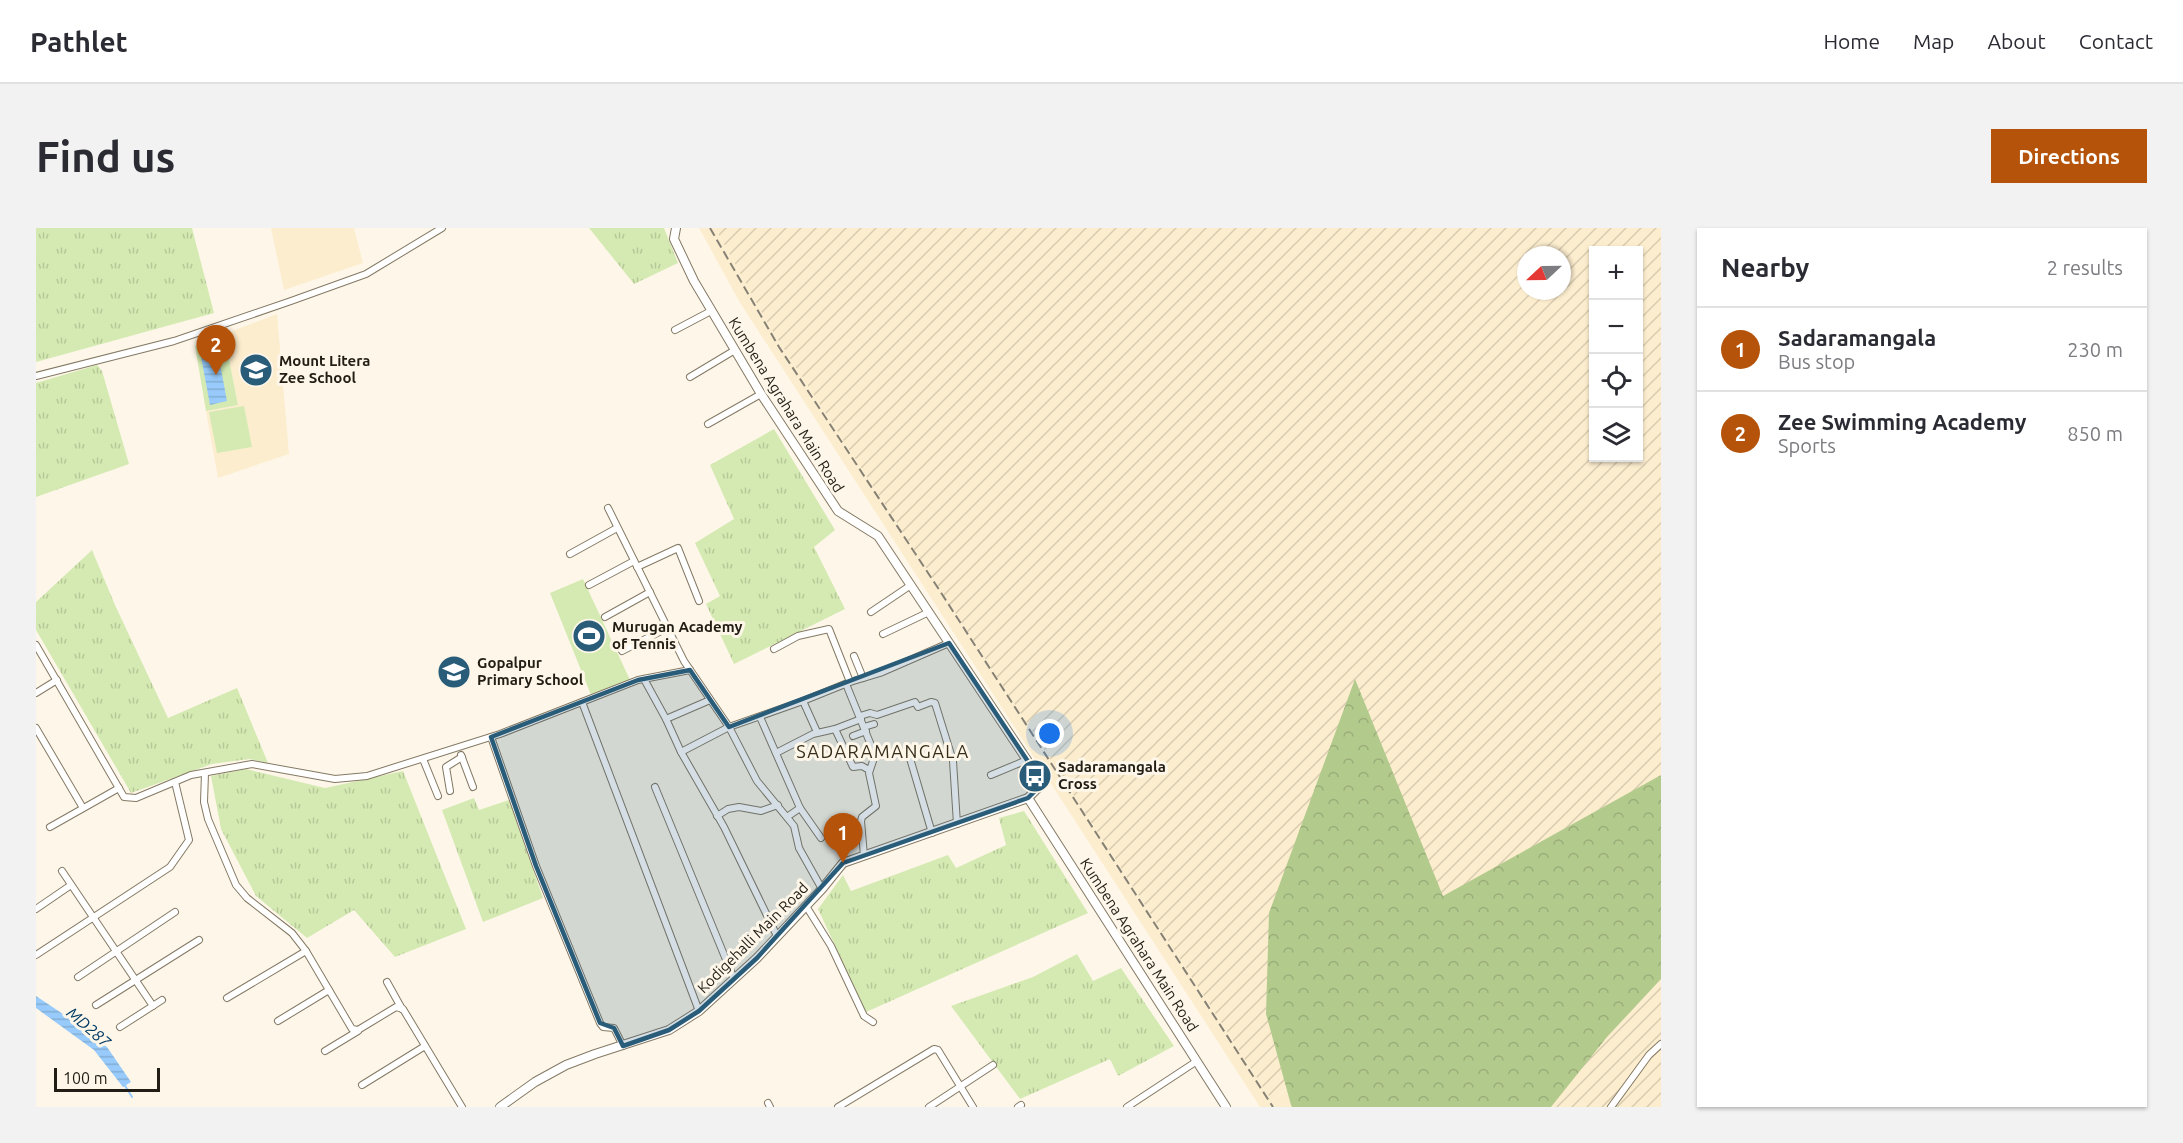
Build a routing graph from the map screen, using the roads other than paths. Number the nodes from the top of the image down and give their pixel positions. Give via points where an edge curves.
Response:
1 (442, 228) edge
2 (676, 228) edge
3 (711, 311) junction
4 (675, 330) dead end
5 (735, 350) junction
6 (36, 376) edge
7 (690, 377) dead end
8 (761, 394) junction
9 (708, 424) dead end
10 (608, 508) dead end
11 (617, 528) junction
12 (570, 554) dead end
13 (635, 564) junction
14 (589, 585) dead end
15 (911, 585) junction
16 (650, 592) junction
17 (699, 601) dead end
18 (871, 612) dead end
19 (929, 612) junction
20 (605, 617) dead end
21 (667, 628) junction
22 (883, 634) dead end
23 (949, 642) junction
24 (36, 645) edge
25 (774, 649) dead end
26 (622, 651) dead end
27 (854, 656) dead end
28 (690, 670) junction
29 (863, 678) junction
30 (644, 679) junction
31 (57, 680) junction
32 (848, 683) junction
33 (36, 693) edge
34 (710, 700) junction
35 (803, 701) junction
36 (582, 702) junction
37 (760, 717) junction
38 (860, 717) junction
39 (666, 719) junction
40 (874, 724) dead end
41 (729, 727) junction
42 (36, 728) edge
43 (835, 729) junction
44 (865, 729) junction
45 (817, 732) junction
46 (853, 735) dead end
47 (38, 736) edge
48 (491, 737) junction
49 (458, 748) junction
50 (681, 752) junction
51 (776, 753) junction
52 (909, 755) dead end
53 (462, 757) junction
54 (423, 759) junction
55 (1027, 760) junction
56 (869, 770) junction
57 (204, 773) junction
58 (991, 775) dead end
59 (175, 782) junction
60 (473, 787) dead end
61 (655, 787) dead end
62 (119, 788) junction
63 (450, 790) dead end
64 (438, 796) dead end
65 (1028, 798) junction
66 (778, 805) junction
67 (83, 808) junction
68 (800, 808) junction
69 (717, 816) junction
70 (787, 817) junction
71 (957, 824) junction
72 (50, 827) dead end
73 (932, 833) junction
74 (821, 838) dead end
75 (864, 856) junction
76 (62, 871) dead end
77 (71, 885) junction
78 (822, 889) junction
79 (806, 906) junction
80 (36, 909) edge
81 (175, 912) dead end
82 (93, 918) junction
83 (777, 936) junction
84 (199, 940) dead end
85 (306, 951) junction
86 (116, 952) junction
87 (36, 955) edge
88 (78, 977) dead end
89 (734, 979) junction
90 (135, 980) junction
91 (387, 982) dead end
92 (329, 990) junction
93 (227, 998) dead end
94 (162, 1000) dead end
95 (96, 1005) dead end
96 (153, 1006) junction
97 (403, 1010) junction
98 (699, 1011) junction
99 (278, 1021) dead end
100 (873, 1022) dead end
101 (120, 1027) dead end
102 (358, 1030) junction
103 (1661, 1044) edge
104 (425, 1046) junction
105 (623, 1046) junction
106 (325, 1051) dead end
107 (1197, 1061) junction
108 (993, 1065) dead end
109 (362, 1085) dead end
110 (961, 1087) junction
111 (1130, 1106) edge
112 (462, 1107) edge
113 (500, 1107) edge
114 (838, 1107) edge
115 (929, 1107) edge
116 (974, 1107) edge
117 (1226, 1107) edge
118 (1611, 1107) edge

1 - 6 street via 366,274 174,341
2 - 3 street, Kumbena Agrahara Main Road via 674,239
3 - 4 street
3 - 5 street, Kumbena Agrahara Main Road
5 - 7 street
5 - 8 street, Kumbena Agrahara Main Road
8 - 9 street
8 - 15 street, Kumbena Agrahara Main Road via 838,511 878,536
10 - 11 street
11 - 12 street
11 - 13 street
13 - 14 street
13 - 16 street
13 - 17 street via 678,548
15 - 18 street
15 - 19 street, Kumbena Agrahara Main Road
16 - 20 street
16 - 21 street
19 - 22 street
19 - 23 street, Kumbena Agrahara Main Road
21 - 26 street
21 - 28 street
23 - 29 street
23 - 55 street, Kumbena Agrahara Main Road
24 - 31 street
25 - 32 street via 798,636 829,629
27 - 29 street
28 - 30 street
28 - 34 street
29 - 32 street
30 - 36 street
30 - 39 street
31 - 33 street
31 - 62 street
32 - 35 street
32 - 38 street
34 - 39 street
34 - 41 street
35 - 37 street
35 - 45 street
36 - 48 street
36 - 98 street
37 - 41 street
37 - 51 street
38 - 43 street
38 - 44 street
38 - 71 street via 870,713 877,716 915,702 918,707 935,703 953,760
39 - 50 street
40 - 44 street
41 - 50 street
41 - 66 street via 757,781
42 - 47 street
43 - 45 street
43 - 56 street via 853,767
44 - 46 street
44 - 56 street via 875,755
45 - 51 street
47 - 67 street
48 - 49 street
48 - 105 street via 536,866 600,1023 614,1028
49 - 53 street
49 - 54 street
50 - 69 street
51 - 68 street
52 - 73 street
53 - 60 street
53 - 63 street via 447,767
54 - 57 street via 367,776 335,779 252,764
54 - 64 street
55 - 58 street
55 - 65 street, Kumbena Agrahara Main Road via 1039,787
56 - 75 street via 876,806 861,821
57 - 59 street
57 - 85 street via 208,819 237,885 247,898 292,933
59 - 62 street via 136,798 124,796
59 - 82 street via 189,840 170,867
61 - 89 street
62 - 67 street
65 - 71 street, Kodigehalli Main Road
65 - 107 street, Kumbena Agrahara Main Road
66 - 69 street via 761,812 739,807
66 - 70 street
67 - 72 street
68 - 70 street
68 - 74 street
69 - 83 street
70 - 78 street
71 - 73 street, Kodigehalli Main Road
73 - 75 street, Kodigehalli Main Road
75 - 78 street, Kodigehalli Main Road via 843,863
76 - 77 street
77 - 80 street
77 - 82 street
78 - 79 street, Kodigehalli Main Road
79 - 83 street, Kodigehalli Main Road
79 - 100 street via 828,940 864,1016
81 - 86 street
82 - 86 street
82 - 87 street
83 - 89 street, Kodigehalli Main Road
84 - 90 street
85 - 92 street
85 - 93 street
86 - 88 street
86 - 90 street
89 - 98 street, Kodigehalli Main Road
90 - 95 street
90 - 96 street
91 - 97 street
92 - 99 street
92 - 102 street via 352,1029
94 - 96 street
96 - 101 street
97 - 102 street via 396,1007
97 - 104 street
98 - 105 street, Kodigehalli Main Road via 669,1030
102 - 106 street
103 - 118 street
104 - 109 street
104 - 112 street
105 - 113 street, Kodigehalli Main Road via 566,1065
107 - 111 street
107 - 117 street, Kumbena Agrahara Main Road
108 - 110 street
110 - 114 street via 934,1049
110 - 115 street
110 - 116 street

